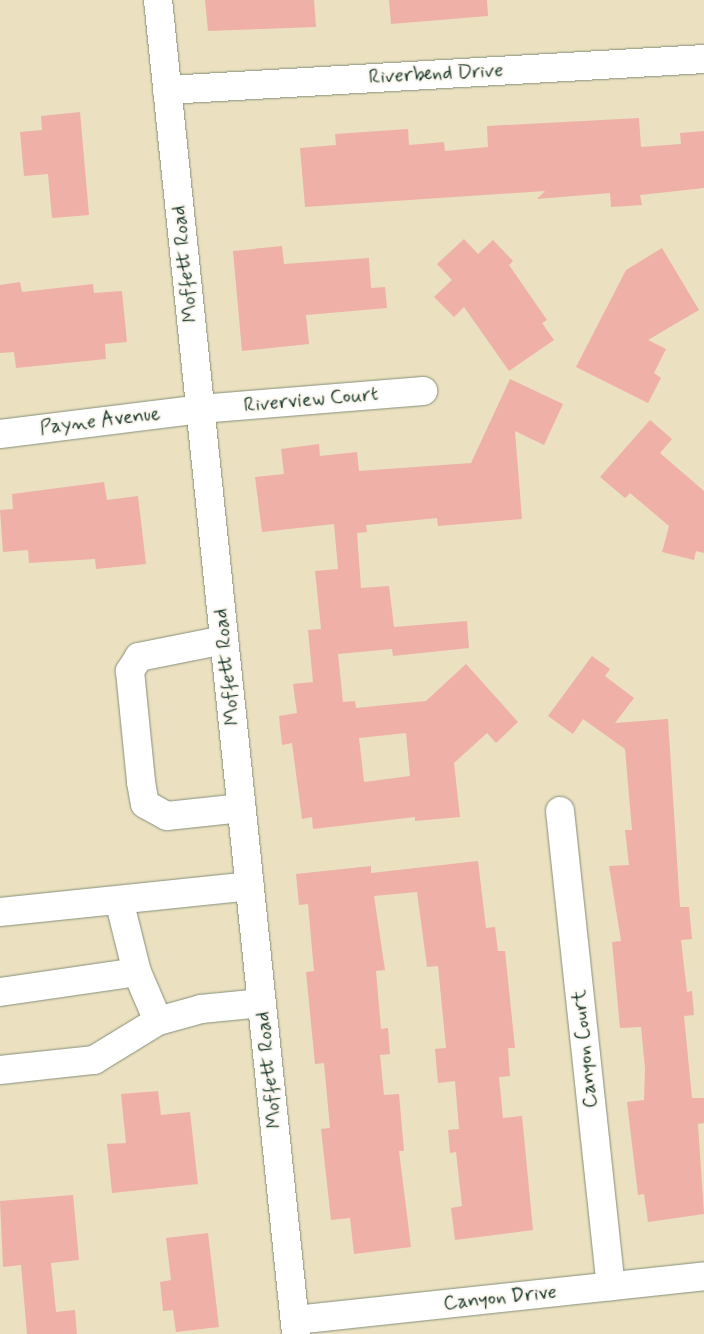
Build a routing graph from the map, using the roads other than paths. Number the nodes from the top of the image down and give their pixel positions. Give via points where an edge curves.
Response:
1 (158, 0) edge
2 (704, 59) edge
3 (167, 90) junction
4 (423, 391) dead end
5 (200, 409) junction
6 (0, 434) edge
7 (224, 640) junction
8 (242, 808) junction
9 (560, 811) dead end
10 (250, 886) junction
11 (119, 900) junction
12 (0, 912) edge
13 (137, 972) junction
14 (0, 992) edge
15 (262, 1003) junction
16 (158, 1021) junction
17 (0, 1070) edge
18 (704, 1276) edge
19 (611, 1286) junction
20 (295, 1327) edge

1 - 3 street, Moffett Road
2 - 3 street, Riverbend Drive
3 - 5 street, Moffett Road
4 - 5 street, Riverview Court
5 - 6 street, Payne Avenue
5 - 7 street, Moffett Road
7 - 8 street, Moffett Road
7 - 8 street via 138,657 130,671 140,782 145,804 167,816
8 - 10 street, Moffett Road
9 - 19 street, Canyon Court
10 - 11 street
10 - 15 street, Moffett Road
11 - 12 street
11 - 13 street
13 - 14 street
13 - 16 street
15 - 16 street via 201,1009
15 - 20 street, Moffett Road
16 - 17 street via 94,1060
18 - 19 street, Canyon Drive
19 - 20 street, Canyon Drive

